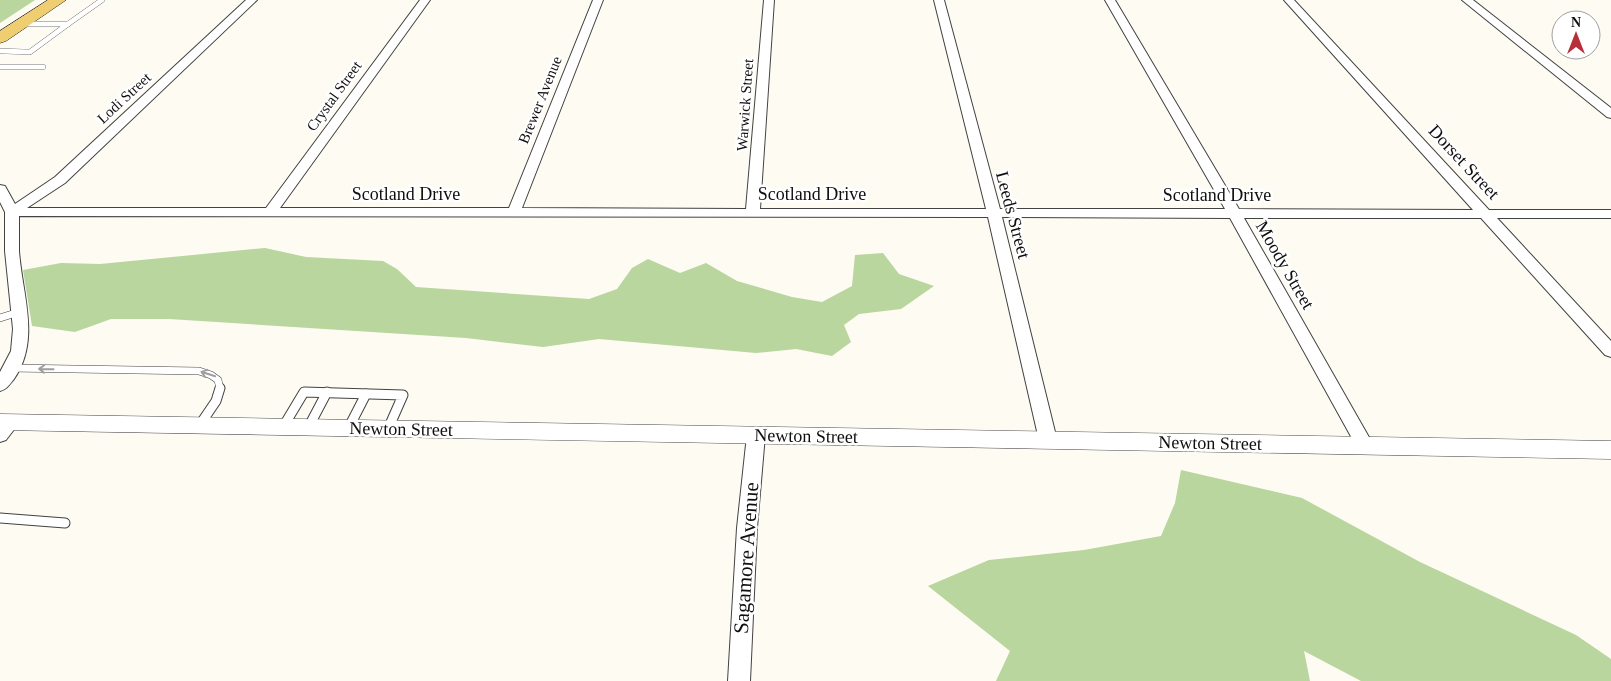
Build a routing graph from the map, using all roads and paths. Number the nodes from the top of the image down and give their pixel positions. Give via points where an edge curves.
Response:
1 (58, 0) edge
2 (102, 0) edge
3 (252, 0) edge
4 (425, 0) edge
5 (598, 0) edge
6 (769, 0) edge
7 (939, 0) edge
8 (1110, 0) edge
9 (1289, 0) edge
10 (1467, 0) edge
11 (21, 24) junction
12 (68, 24) junction
13 (0, 38) edge
14 (0, 51) edge
15 (0, 67) edge
16 (43, 67) dead end
17 (1611, 114) edge
18 (0, 189) edge
19 (12, 212) junction
20 (270, 212) junction
21 (514, 212) junction
22 (753, 212) junction
23 (994, 213) junction
24 (1235, 214) junction
25 (1487, 214) junction
26 (1611, 214) edge
27 (19, 312) junction
28 (0, 318) edge
29 (1611, 351) edge
30 (11, 368) junction
31 (0, 385) edge
32 (327, 392) junction
33 (366, 394) junction
34 (199, 426) junction
35 (3, 427) edge
36 (283, 427) junction
37 (308, 428) junction
38 (348, 428) junction
39 (388, 429) junction
40 (756, 435) junction
41 (1048, 440) junction
42 (1366, 446) junction
43 (1611, 450) edge
44 (0, 518) edge
45 (65, 523) dead end
46 (739, 681) edge

1 - 11 main road
2 - 12 lane
3 - 19 street, Lodi Street via 60,180
4 - 20 street, Crystal Street
5 - 21 street, Brewer Avenue
6 - 22 street, Warwick Street
7 - 23 street, Leeds Street
8 - 24 street, Moody Street
9 - 25 street, Dorset Street
10 - 17 street
11 - 12 lane
11 - 13 main road
12 - 14 lane via 30,52
15 - 16 lane
18 - 19 street
19 - 20 street, Scotland Drive
19 - 27 street via 12,251
20 - 21 street, Scotland Drive
21 - 22 street, Scotland Drive
22 - 23 street, Scotland Drive
23 - 24 street, Scotland Drive
23 - 41 street, Leeds Street
24 - 25 street, Scotland Drive
24 - 42 street, Moody Street
25 - 26 street, Scotland Drive
25 - 29 street, Dorset Street
27 - 28 lane
27 - 30 street via 19,351
30 - 31 street
34 -> 30 lane via 222,384 212,373 199,370
32 - 33 lane
32 - 36 lane via 304,392
32 - 37 lane
33 - 38 lane
33 - 39 lane via 403,395
34 - 35 street, Newton Street
34 - 36 street, Newton Street
36 - 37 street, Newton Street
37 - 38 street, Newton Street
38 - 39 street, Newton Street
39 - 40 street, Newton Street
40 - 41 street, Newton Street
40 - 46 street, Sagamore Avenue via 747,528
41 - 42 street, Newton Street
42 - 43 street, Newton Street
44 - 45 lane

